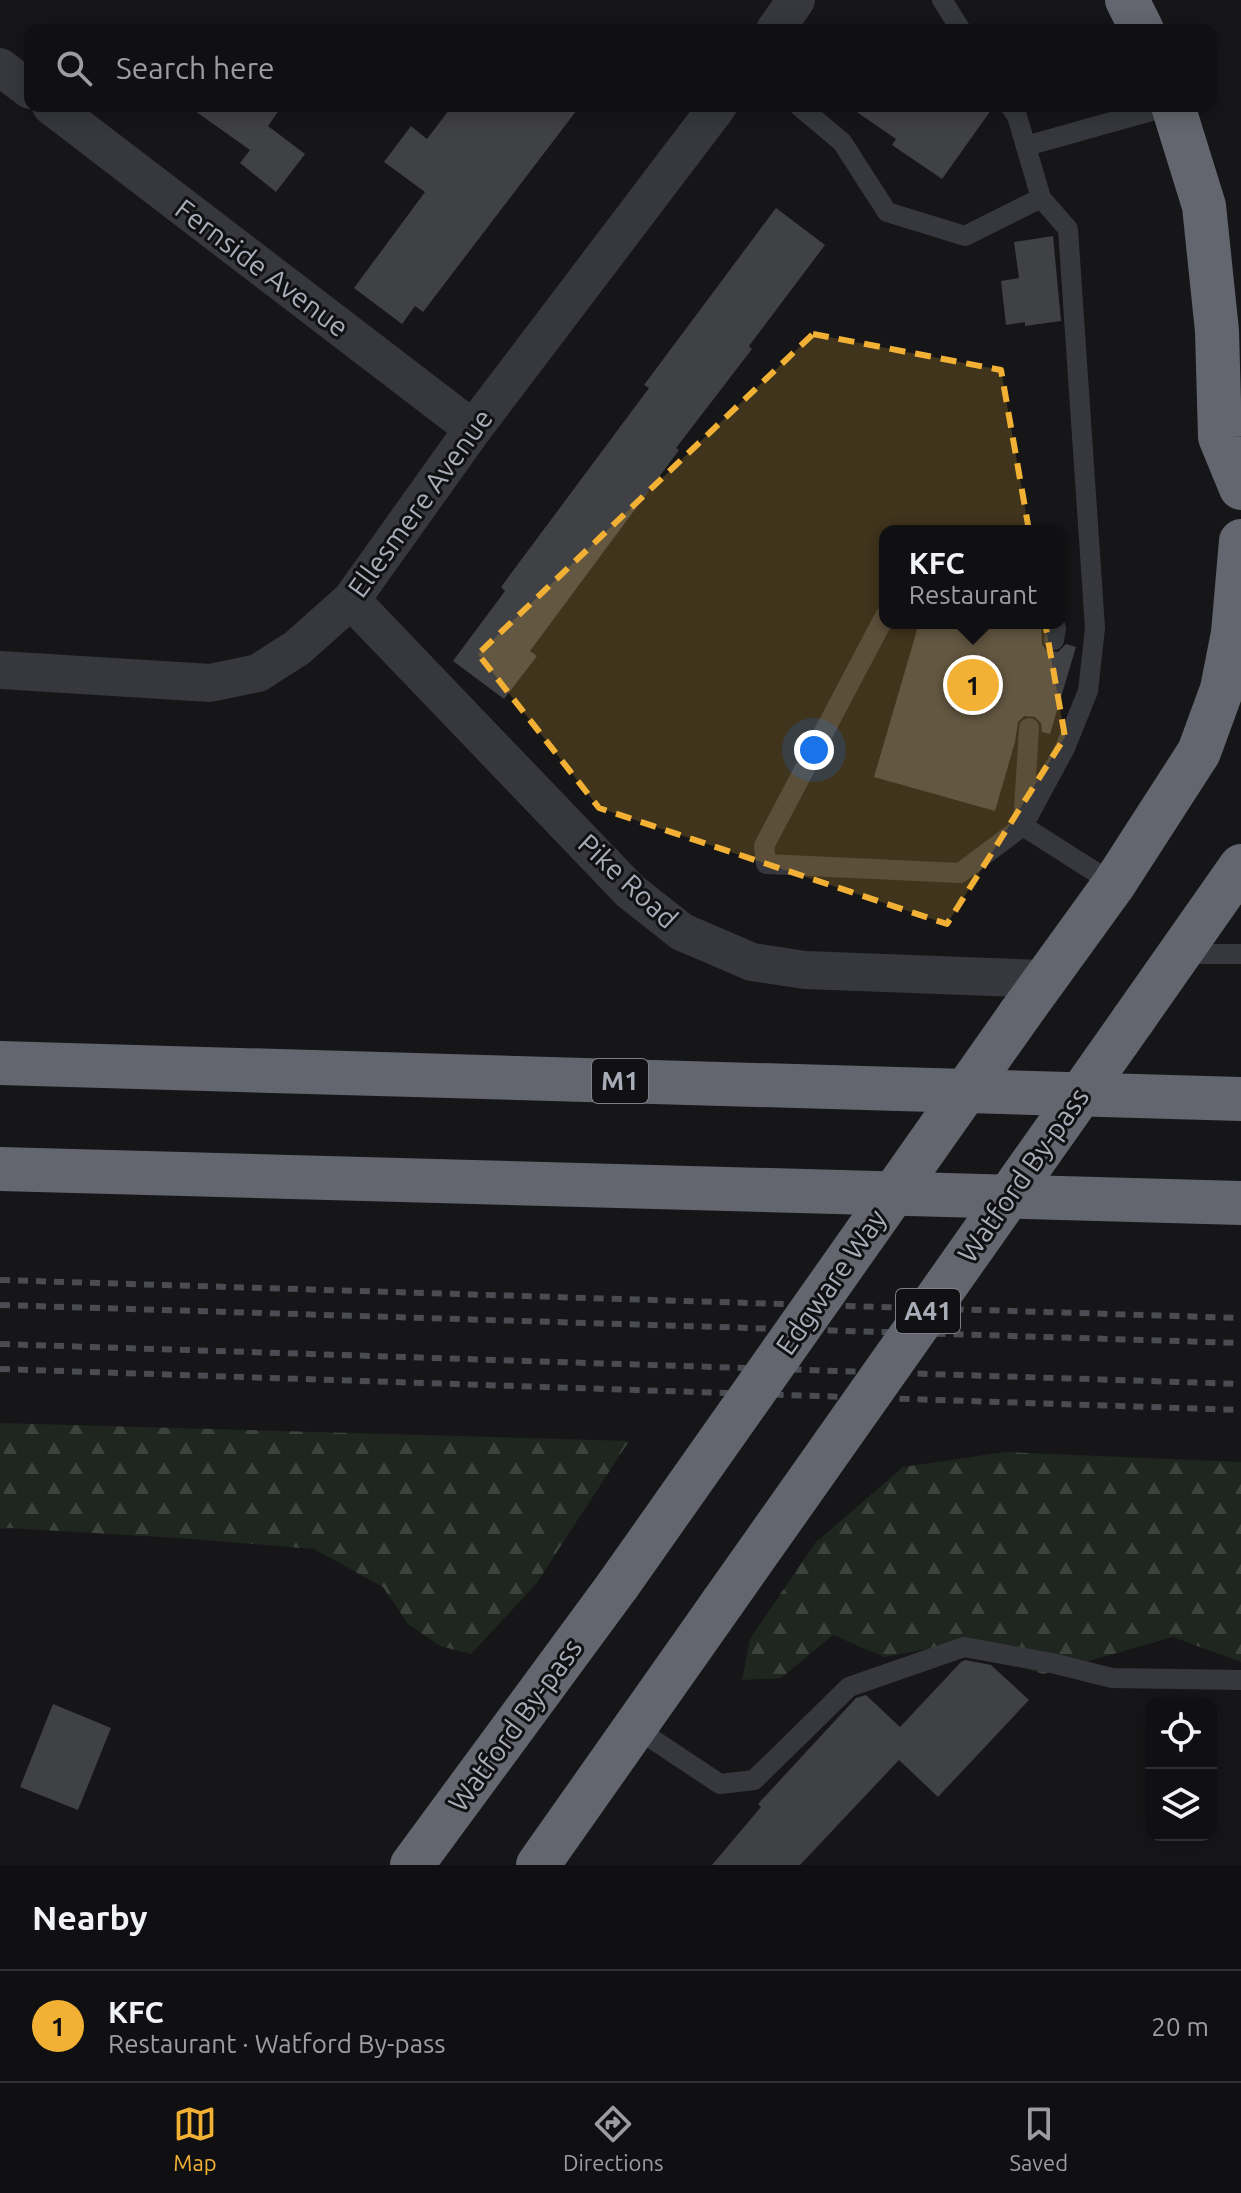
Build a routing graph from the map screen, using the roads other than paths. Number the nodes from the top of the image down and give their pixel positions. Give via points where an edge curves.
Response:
1 (796, 0) edge
2 (942, 0) edge
3 (1127, 0) edge
4 (779, 24) edge
5 (957, 24) edge
6 (1139, 24) edge
7 (0, 67) edge
8 (24, 85) edge
9 (59, 112) edge
10 (713, 112) edge
11 (806, 112) edge
12 (1014, 112) edge
13 (1149, 112) edge
14 (1173, 112) edge
15 (1026, 146) junction
16 (1041, 198) junction
17 (1241, 287) edge
18 (1217, 331) junction
19 (473, 429) junction
20 (1241, 488) edge
21 (1241, 541) edge
22 (351, 600) junction
23 (879, 627) edge
24 (0, 670) edge
25 (1029, 728) dead end
26 (1023, 826) junction
27 (1237, 881) edge
28 (1114, 884) junction
29 (1179, 954) junction
30 (1241, 954) edge
31 (1031, 997) junction
32 (0, 1063) edge
33 (1241, 1099) edge
34 (0, 1169) edge
35 (1241, 1203) edge
36 (618, 1585) joint
37 (1241, 1680) edge
38 (634, 1727) junction
39 (412, 1865) edge
40 (538, 1865) edge

1 - 4 street
2 - 5 lane
3 - 6 highway
7 - 8 street
9 - 19 street, Fernside Avenue
10 - 19 street, Ellesmere Avenue
11 - 16 lane via 842,142 887,212 965,236
12 - 15 lane
13 - 15 lane
14 - 18 highway via 1204,206
15 - 16 lane
16 - 26 lane via 1068,229 1095,628 1088,691 1065,748
17 - 18 highway
18 - 20 highway via 1220,437
19 - 22 street, Ellesmere Avenue
21 - 28 highway via 1222,689 1199,752
22 - 24 street, Ellesmere Avenue via 297,648 258,673 210,683
22 - 31 street, Pike Road via 630,891 682,932 752,962
23 - 26 lane via 764,846 766,864 960,873
25 - 26 lane
26 - 28 lane
27 - 29 highway, Watford By-pass / A41
28 - 31 highway
29 - 30 lane
29 - 38 highway, Watford By-pass / A41, bridge
31 - 36 highway, Edgware Way, bridge
32 - 33 highway, M1
34 - 35 highway
36 - 39 highway, Watford By-pass
37 - 38 lane via 1112,1678 964,1647 849,1687 754,1780 720,1784
38 - 40 highway, A41

